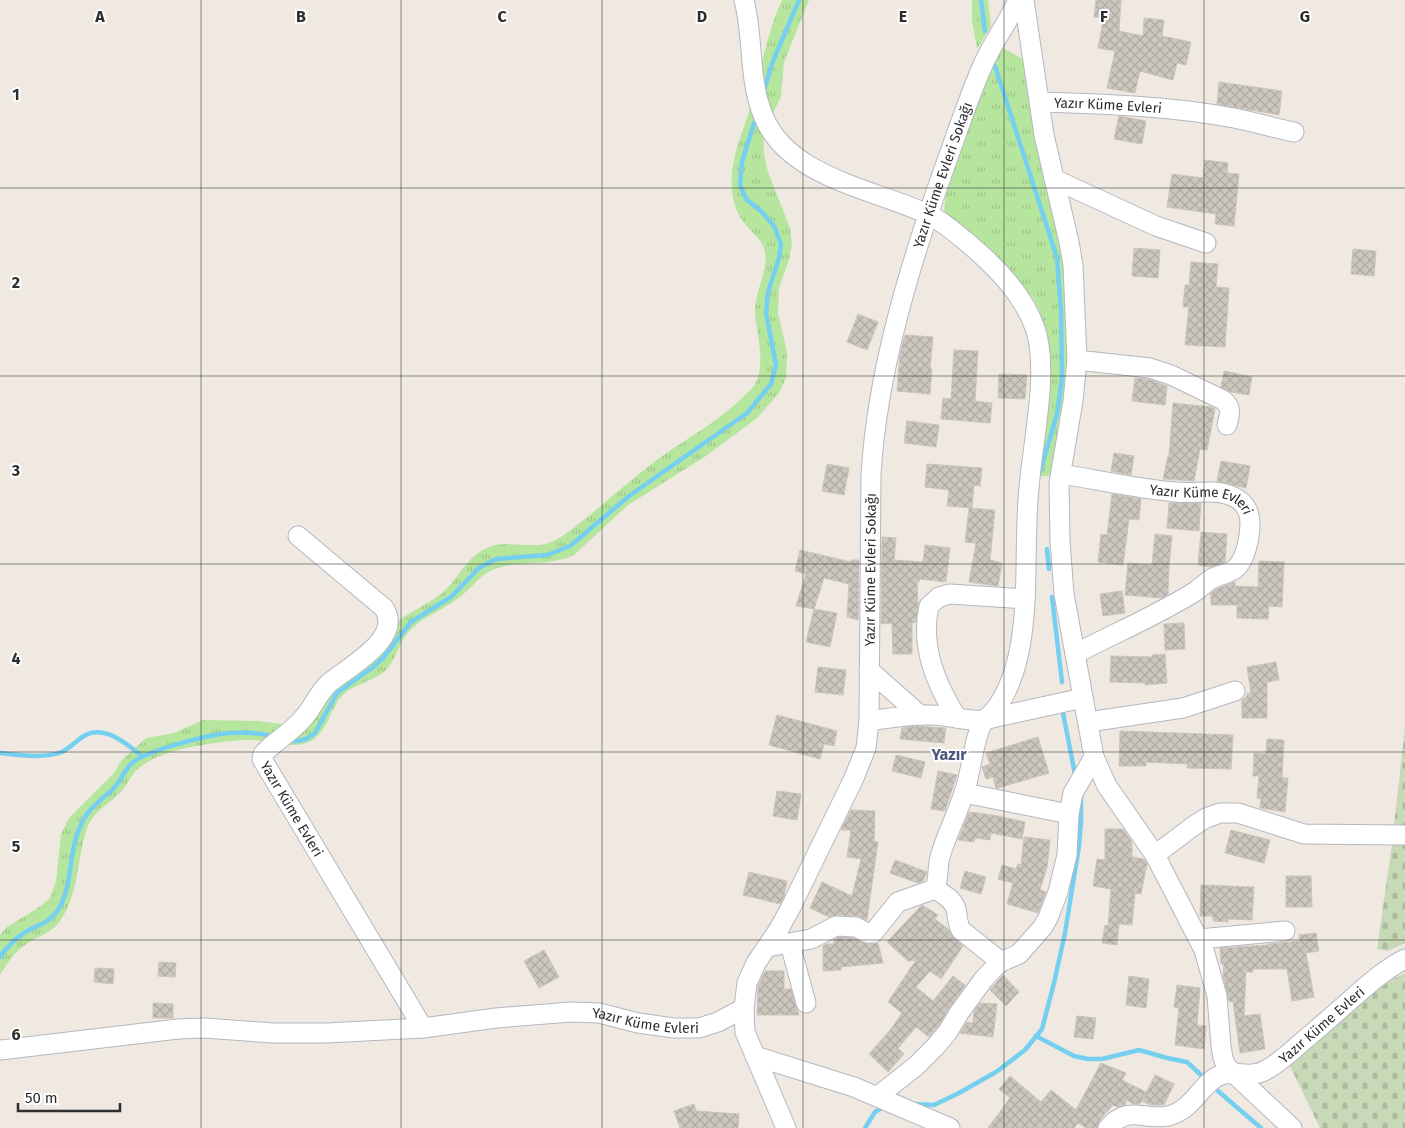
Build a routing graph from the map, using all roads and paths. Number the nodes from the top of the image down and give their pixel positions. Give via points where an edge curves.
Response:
1 (744, 0) edge
2 (1018, 0) edge
3 (1024, 0) edge
4 (1040, 102) junction
5 (1294, 132) dead end
6 (1054, 179) junction
7 (928, 214) junction
8 (1206, 243) dead end
9 (1077, 360) junction
10 (1227, 424) dead end
11 (1061, 474) junction
12 (298, 536) dead end
13 (1025, 599) junction
14 (1075, 654) junction
15 (869, 670) junction
16 (1235, 691) dead end
17 (1083, 698) junction
18 (920, 715) junction
19 (956, 718) junction
20 (983, 720) junction
21 (869, 721) junction
22 (1088, 722) junction
23 (1094, 757) junction
24 (964, 793) junction
25 (1069, 814) junction
26 (1396, 836) edge
27 (1155, 855) junction
28 (935, 889) junction
29 (1285, 931) dead end
30 (1199, 939) junction
31 (790, 944) junction
32 (767, 947) junction
33 (1405, 959) edge
34 (1001, 962) junction
35 (806, 1003) dead end
36 (744, 1008) junction
37 (423, 1028) junction
38 (0, 1050) edge
39 (755, 1056) junction
40 (1234, 1074) junction
41 (878, 1096) junction
42 (786, 1128) edge
43 (950, 1128) edge
44 (1108, 1128) edge
45 (1292, 1128) edge

1 - 7 street via 758,98 771,132 817,172
2 - 7 street, Yazır Küme Evleri Sokağı via 974,84
3 - 4 street, Yazır Küme Evleri
4 - 5 street, Yazır Küme Evleri via 1110,104 1191,112
4 - 6 street, Yazır Küme Evleri
6 - 8 street via 1156,226
6 - 9 street, Yazır Küme Evleri via 1073,265
7 - 13 street via 968,244 1009,284 1036,330 1040,369 1026,516
7 - 15 street, Yazır Küme Evleri Sokağı via 887,367 873,446
9 - 10 street via 1150,368 1171,375 1228,403
9 - 11 street, Yazır Küme Evleri via 1074,401
11 - 14 street, Yazır Küme Evleri via 1062,571
11 - 14 street, Yazır Küme Evleri via 1159,490 1219,492 1246,506 1250,524 1244,554 1236,568
12 - 37 street, Yazır Küme Evleri via 384,608 389,621 369,653 327,686 304,717 263,754 262,759
13 - 19 street via 950,594 939,597 929,606 926,636 930,664
13 - 20 street via 1020,648 1014,670 996,708
14 - 17 street, Yazır Küme Evleri
15 - 18 street
15 - 21 street, Yazır Küme Evleri Sokağı
16 - 22 street via 1183,708
17 - 20 street
17 - 22 street, Yazır Küme Evleri
18 - 19 street
18 - 21 street
19 - 20 street
20 - 24 street
21 - 32 street, Yazır Küme Evleri Sokağı via 866,748 854,778 791,907
22 - 23 street, Yazır Küme Evleri
23 - 25 street via 1073,793
23 - 27 street, Yazır Küme Evleri via 1107,786
24 - 25 street
24 - 28 street via 938,861
25 - 34 street via 1067,854 1048,918 1032,942 1019,954
26 - 27 street via 1304,834 1238,813 1220,813 1192,827
27 - 30 street, Yazır Küme Evleri
28 - 31 street via 898,902 873,933 856,927 836,926 811,939
28 - 34 street via 954,904 961,930
29 - 30 street
30 - 40 street, Yazır Küme Evleri via 1217,996 1223,1058
31 - 32 street
31 - 35 street
32 - 36 street, Yazır Küme Evleri Sokağı via 750,974
33 - 40 street, Yazır Küme Evleri via 1374,980 1277,1063 1257,1074
34 - 41 street via 983,980 936,1046
36 - 37 street, Yazır Küme Evleri via 699,1028 674,1028 599,1013 571,1012
36 - 39 street, Yazır Küme Evleri Sokağı via 745,1032
37 - 38 street, Yazır Küme Evleri via 301,1034 178,1029
39 - 41 street
39 - 42 street, Yazır Küme Evleri Sokağı
40 - 44 street, Yazır Küme Evleri via 1222,1074 1216,1078 1179,1112 1159,1117 1125,1115
40 - 45 street, Yazır Küme Evleri
41 - 43 street

